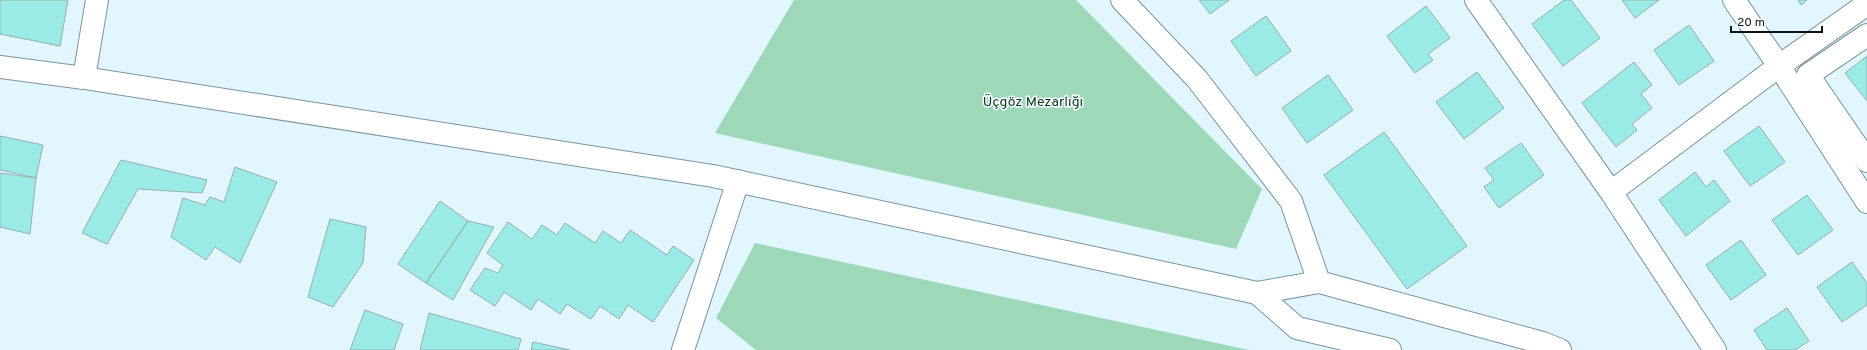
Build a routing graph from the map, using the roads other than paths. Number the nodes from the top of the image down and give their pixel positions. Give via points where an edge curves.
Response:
1 (97, 0) edge
2 (1122, 0) edge
3 (1476, 0) edge
4 (1734, 0) edge
5 (1867, 4) edge
6 (1867, 35) edge
7 (1779, 66) junction
8 (0, 67) edge
9 (84, 78) junction
10 (1867, 161) edge
11 (738, 181) junction
12 (1611, 192) junction
13 (1867, 202) edge
14 (1319, 282) junction
15 (1257, 293) junction
16 (683, 350) edge
17 (1390, 350) edge
18 (1560, 350) edge
19 (1715, 350) edge

1 - 9 street
2 - 14 street via 1197,79 1291,201
3 - 12 street
4 - 7 street
5 - 7 street
6 - 10 street via 1808,75
7 - 12 street
7 - 13 street
8 - 9 street
9 - 11 street
11 - 15 street
11 - 16 street
12 - 19 street
14 - 15 street
14 - 18 street via 1543,342
15 - 17 street via 1297,328

